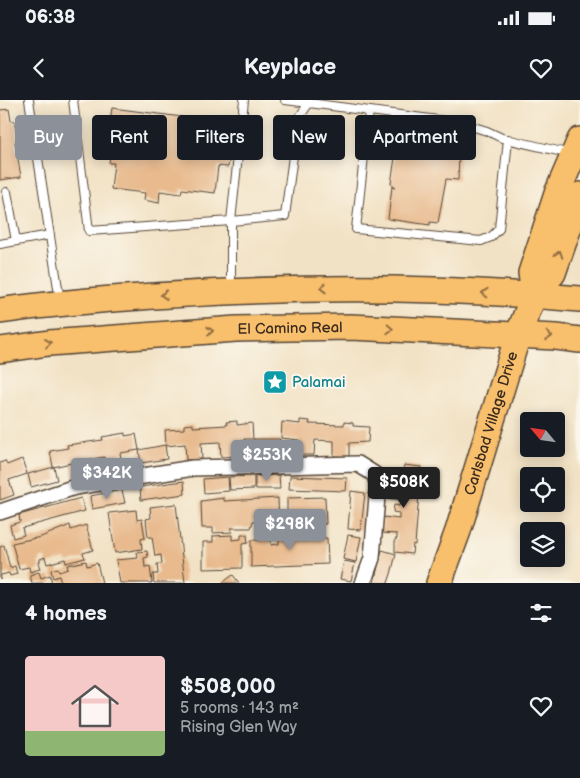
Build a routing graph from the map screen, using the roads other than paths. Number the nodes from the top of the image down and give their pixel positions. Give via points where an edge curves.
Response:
1 (29, 100) edge
2 (73, 100) edge
3 (244, 100) edge
4 (286, 100) edge
5 (309, 103) junction
6 (369, 111) junction
7 (508, 139) junction
8 (576, 147) edge
9 (7, 192) dead end
10 (580, 195) edge
11 (230, 221) junction
12 (50, 235) junction
13 (16, 241) junction
14 (0, 244) edge
15 (231, 290) junction
16 (534, 294) junction
17 (580, 299) edge
18 (60, 303) junction
19 (0, 311) edge
20 (518, 335) junction
21 (580, 340) edge
22 (0, 350) edge
23 (0, 512) edge
24 (363, 583) edge
25 (439, 583) edge

1 - 12 lane
2 - 11 lane via 89,231
3 - 11 lane
4 - 5 lane
5 - 6 lane
5 - 11 lane via 298,119 284,216
6 - 7 lane via 461,123
6 - 7 lane via 356,229 481,241 491,237 499,229
7 - 8 lane
8 - 16 main road, Carlsbad Village Drive via 531,273
9 - 13 lane
16 -> 10 main road, Carlsbad Village Drive via 553,273
11 - 15 lane
12 - 13 lane
12 - 18 lane
13 - 14 lane
16 -> 15 main road via 351,288
15 -> 18 main road
16 - 17 main road
16 - 20 main road, Carlsbad Village Drive
18 - 19 main road
20 -> 21 main road, El Camino Real
22 -> 20 main road, El Camino Real via 236,328 350,327
20 - 25 main road, Carlsbad Village Drive via 458,532
23 - 24 street via 75,487 192,468 358,464 374,474 378,484 372,558

